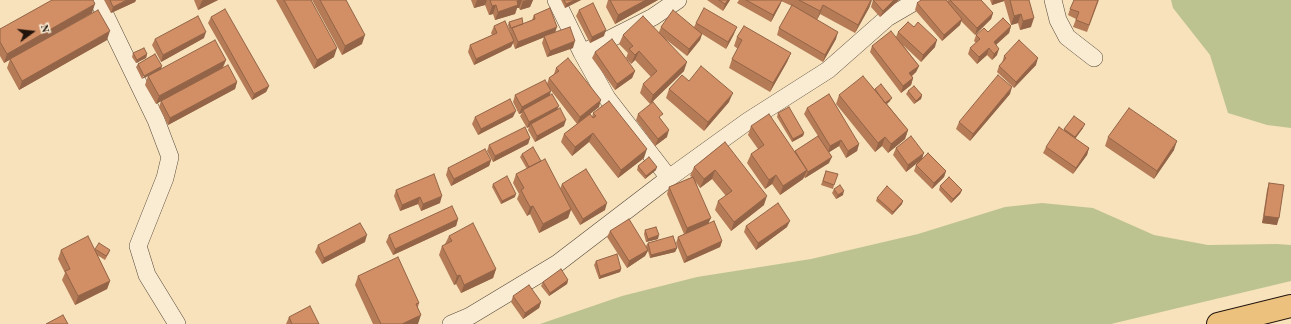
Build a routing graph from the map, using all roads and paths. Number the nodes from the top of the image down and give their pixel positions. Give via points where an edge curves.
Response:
1 (98, 0) edge
2 (556, 0) edge
3 (678, 0) edge
4 (915, 0) edge
5 (1053, 0) edge
6 (582, 53) junction
7 (1094, 58) dead end
8 (669, 178) junction
9 (1286, 308) edge
10 (178, 324) edge
11 (451, 324) edge
12 (1218, 324) edge

1 - 10 street via 156,120 170,157 165,178 138,246 147,275
2 - 6 street
3 - 6 street via 653,17
4 - 8 street via 887,18 828,70 748,121
5 - 7 street via 1058,20 1067,37
6 - 8 street via 607,98
8 - 11 street via 558,263 470,316
9 - 12 highway

